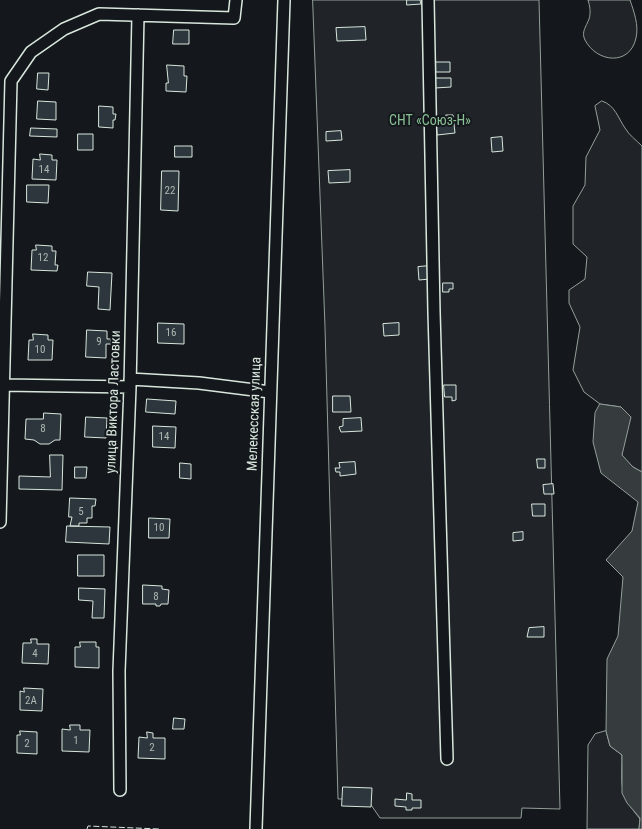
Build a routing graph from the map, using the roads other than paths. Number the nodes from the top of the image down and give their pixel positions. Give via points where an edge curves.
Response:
1 (236, 0) edge
2 (284, 0) edge
3 (428, 0) edge
4 (138, 15) junction
5 (130, 383) junction
6 (4, 384) junction
7 (270, 392) junction
8 (0, 522) edge
9 (447, 759) dead end
10 (120, 790) dead end
11 (256, 829) edge

1 - 4 street via 234,18
2 - 7 street, Мелекесская улица
3 - 9 street
4 - 5 street, улица Виктора Ластовки
4 - 6 street via 99,14 64,30 31,52 11,81
5 - 6 street
5 - 7 street via 199,383
5 - 10 street, улица Виктора Ластовки via 119,671
6 - 8 street
7 - 11 street, Мелекесская улица

